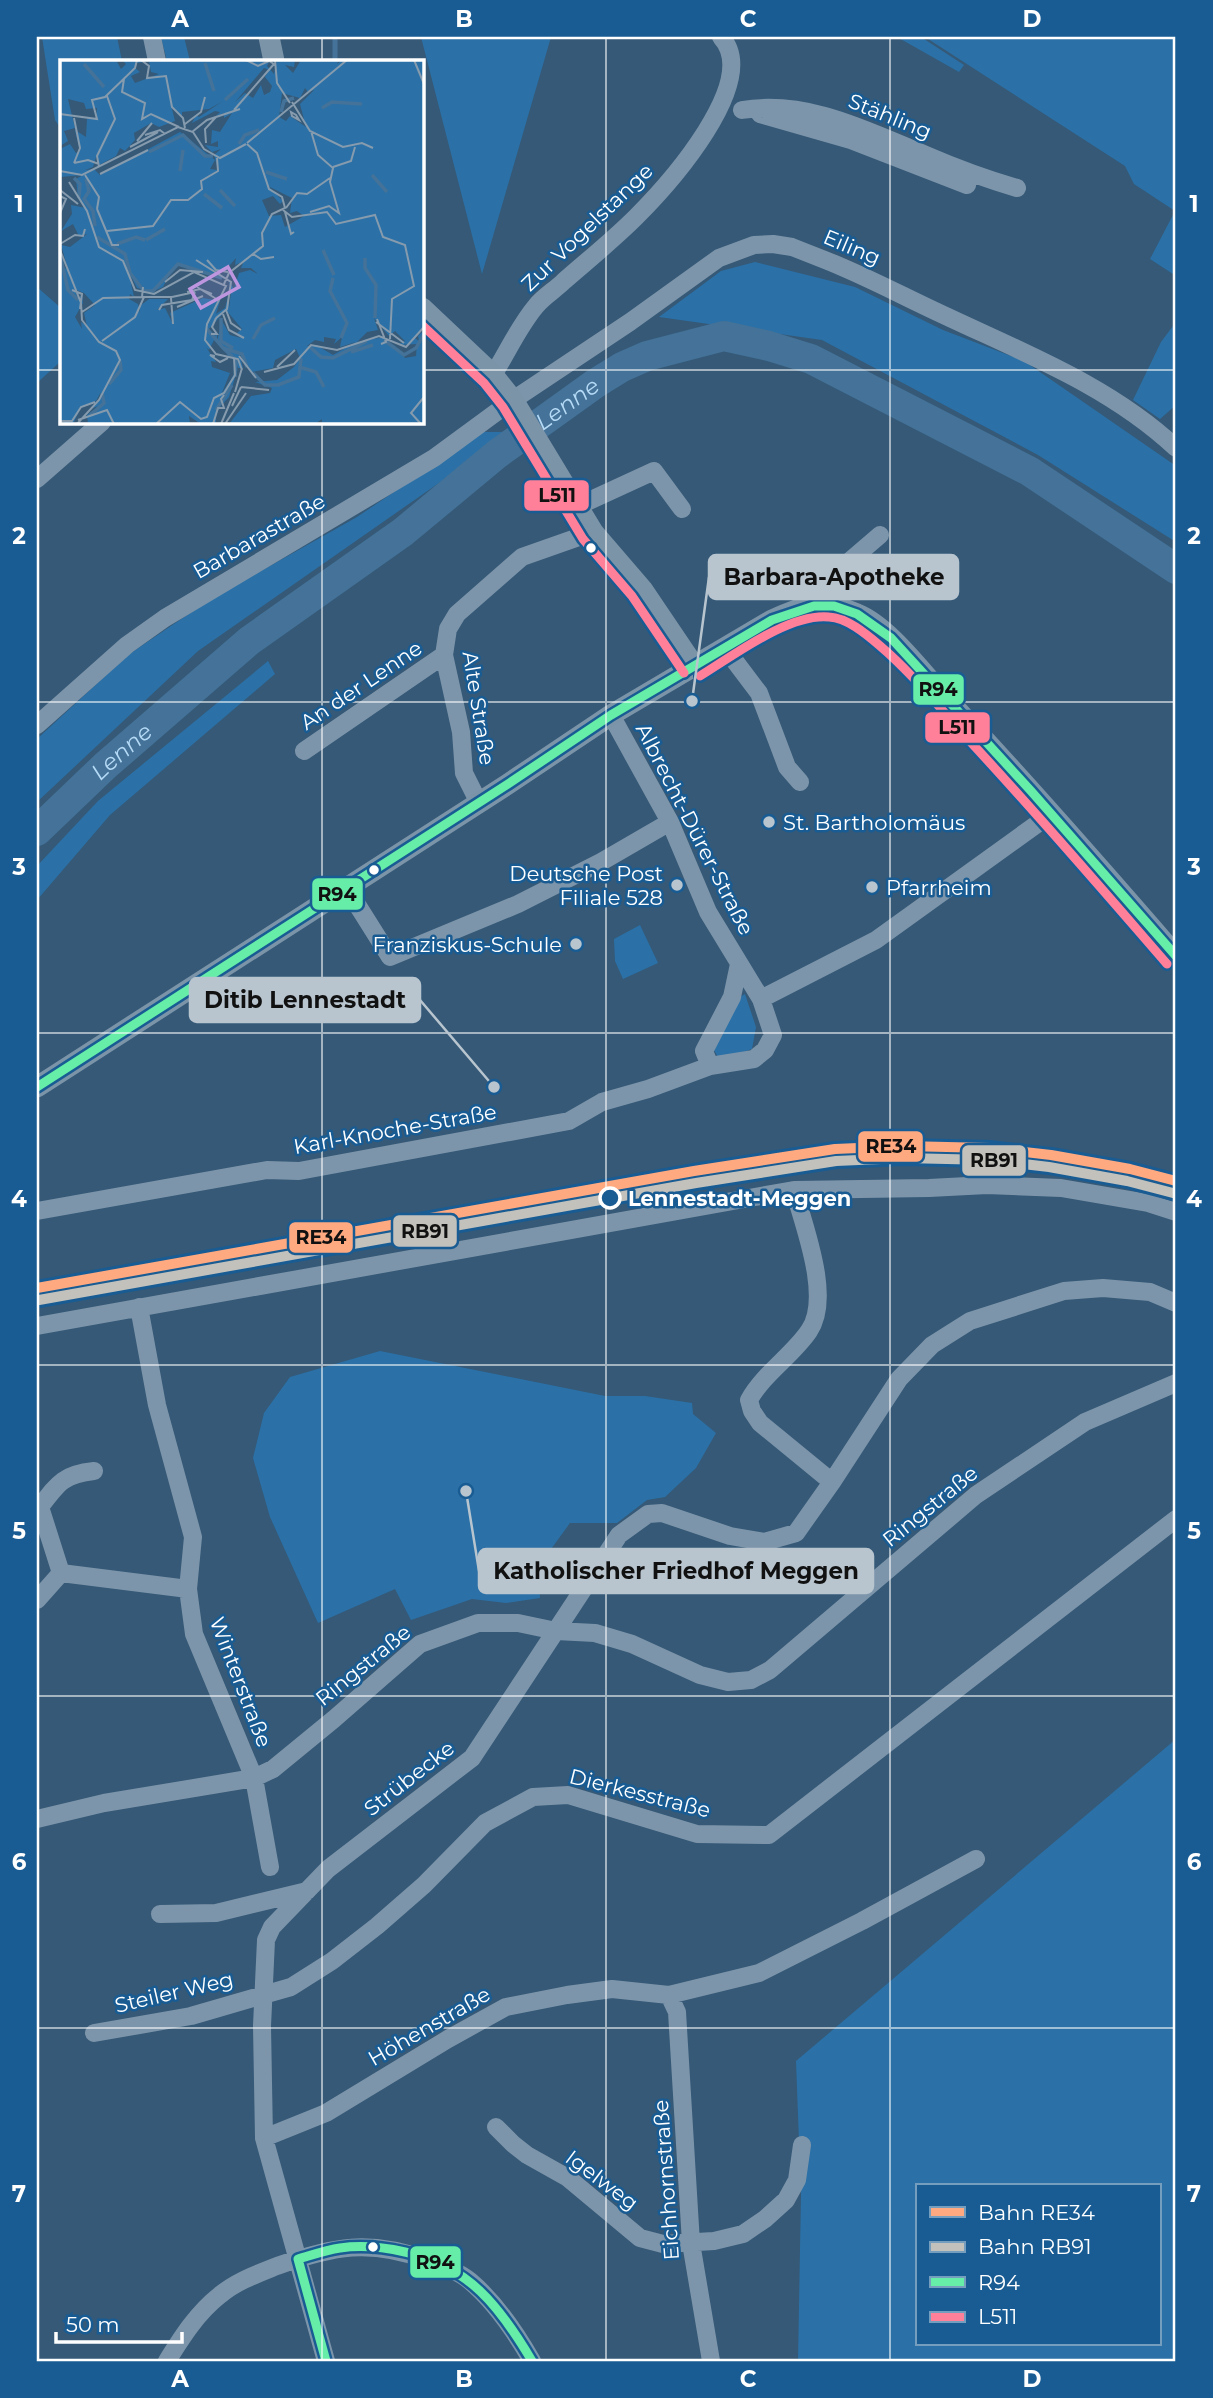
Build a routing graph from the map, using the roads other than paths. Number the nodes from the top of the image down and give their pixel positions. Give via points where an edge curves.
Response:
1 (152, 37) edge
2 (269, 37) edge
3 (721, 37) edge
4 (157, 60) edge
5 (274, 60) edge
6 (723, 105) junction
7 (742, 110) junction
8 (967, 185) dead end
9 (1017, 188) dead end
10 (432, 324) edge
11 (493, 375) junction
12 (515, 403) junction
13 (100, 424) edge
14 (1176, 448) edge
15 (37, 479) edge
16 (578, 506) junction
17 (682, 509) dead end
18 (593, 532) junction
19 (880, 535) dead end
20 (830, 604) junction
21 (725, 648) junction
22 (444, 655) junction
23 (694, 666) junction
24 (611, 715) junction
25 (37, 725) edge
26 (304, 751) dead end
27 (800, 782) dead end
28 (479, 803) junction
29 (1051, 814) junction
30 (670, 822) junction
31 (346, 887) junction
32 (1176, 956) edge
33 (739, 964) junction
34 (761, 999) junction
35 (710, 1066) junction
36 (37, 1087) edge
37 (793, 1190) junction
38 (37, 1211) edge
39 (1176, 1212) edge
40 (1176, 1303) edge
41 (139, 1307) junction
42 (37, 1326) edge
43 (1176, 1383) edge
44 (94, 1471) dead end
45 (832, 1482) junction
46 (1176, 1519) edge
47 (61, 1573) junction
48 (188, 1589) junction
49 (37, 1600) edge
50 (556, 1631) junction
51 (254, 1779) junction
52 (37, 1819) edge
53 (976, 1859) dead end
54 (270, 1867) dead end
55 (307, 1891) junction
56 (160, 1914) dead end
57 (264, 1994) junction
58 (669, 1995) junction
59 (94, 2033) dead end
60 (496, 2127) dead end
61 (264, 2138) junction
62 (802, 2145) dead end
63 (691, 2243) junction
64 (298, 2259) junction
65 (167, 2361) edge
66 (326, 2361) edge
67 (532, 2361) edge
68 (710, 2361) edge

1 - 4 street
2 - 5 main road
3 - 6 street, Zur Vogelstange via 732,55 733,67
6 - 7 street, Stähling
6 - 11 street, Zur Vogelstange via 657,195 535,307
7 - 8 street, Stähling via 851,140
7 - 9 street, Stähling via 761,106 828,116
10 - 11 main road
11 - 12 main road
12 - 14 street, Eiling via 719,258 754,245 772,244 792,247 857,273 1026,353 1112,398
12 - 16 main road
12 - 25 street, Barbarastraße via 434,458 165,618 127,645
13 - 15 street
16 - 17 street via 654,471
16 - 18 main road
18 - 22 street, Alte Straße via 522,557 457,614
18 - 23 main road via 642,589
19 - 20 street via 845,565
20 - 21 main road via 799,608
20 - 29 main road via 861,615 890,638
21 - 23 main road
21 - 27 street via 759,693 787,767
22 - 26 street, An der Lenne
22 - 28 street, Alte Straße via 461,732 464,773
23 - 24 main road
24 - 28 main road
24 - 30 street, Albrecht-Dürer-Straße
28 - 31 main road
29 - 32 main road
29 - 34 street via 876,940
30 - 31 street via 518,904 390,957
30 - 33 street, Albrecht-Dürer-Straße via 705,904
31 - 36 main road
33 - 34 street, Albrecht-Dürer-Straße
33 - 35 street, Albrecht-Dürer-Straße via 732,997 704,1051
34 - 35 street, Albrecht-Dürer-Straße via 773,1035 765,1050 754,1059
35 - 38 street, Karl-Knoche-Straße via 602,1102 569,1121 299,1171 267,1170
37 - 39 street via 987,1185 1061,1188
37 - 41 street
37 - 45 street via 819,1291 817,1317 749,1400 760,1423
40 - 45 street via 1150,1292 1064,1291 971,1321 932,1345 899,1378
41 - 42 street
41 - 48 street, Winterstraße via 157,1405 193,1537
43 - 50 street, Ringstraße via 1085,1422 976,1495 770,1670 751,1680 728,1682 700,1675 632,1644 595,1633
44 - 47 street via 76,1472 59,1482 40,1507
45 - 50 street, Strübecke via 796,1533 764,1542 730,1536 662,1513 648,1514 620,1535
46 - 57 street, Dierkesstraße via 769,1835 697,1834 568,1795 533,1797 485,1823 424,1885 332,1961 291,1987
47 - 48 street
47 - 49 street
48 - 51 street, Winterstraße via 194,1634
50 - 51 street, Ringstraße via 518,1623 478,1623 420,1644 273,1769
50 - 55 street, Strübecke via 472,1758 328,1869
51 - 52 street, Ringstraße via 104,1803
51 - 54 street, Winterstraße
53 - 58 street, Höhenstraße via 759,1973
55 - 56 street via 216,1913
55 - 57 street, Strübecke via 272,1927 266,1940
57 - 59 street, Steiler Weg via 191,2016
57 - 61 street, Strübecke
58 - 61 street, Höhenstraße via 611,1989 506,2007 326,2113
58 - 63 street, Eichhornstraße via 677,2012
60 - 63 street, Igelweg via 527,2155 568,2178 640,2238 663,2244
61 - 64 street, Strübecke
62 - 63 street, Igelweg via 797,2180 786,2200 765,2219 743,2234
63 - 68 street, Eichhornstraße
64 - 65 street via 246,2278 221,2294 184,2333
64 - 66 street, Strübecke
64 - 67 street via 344,2247 373,2246 438,2264 469,2280 481,2292

